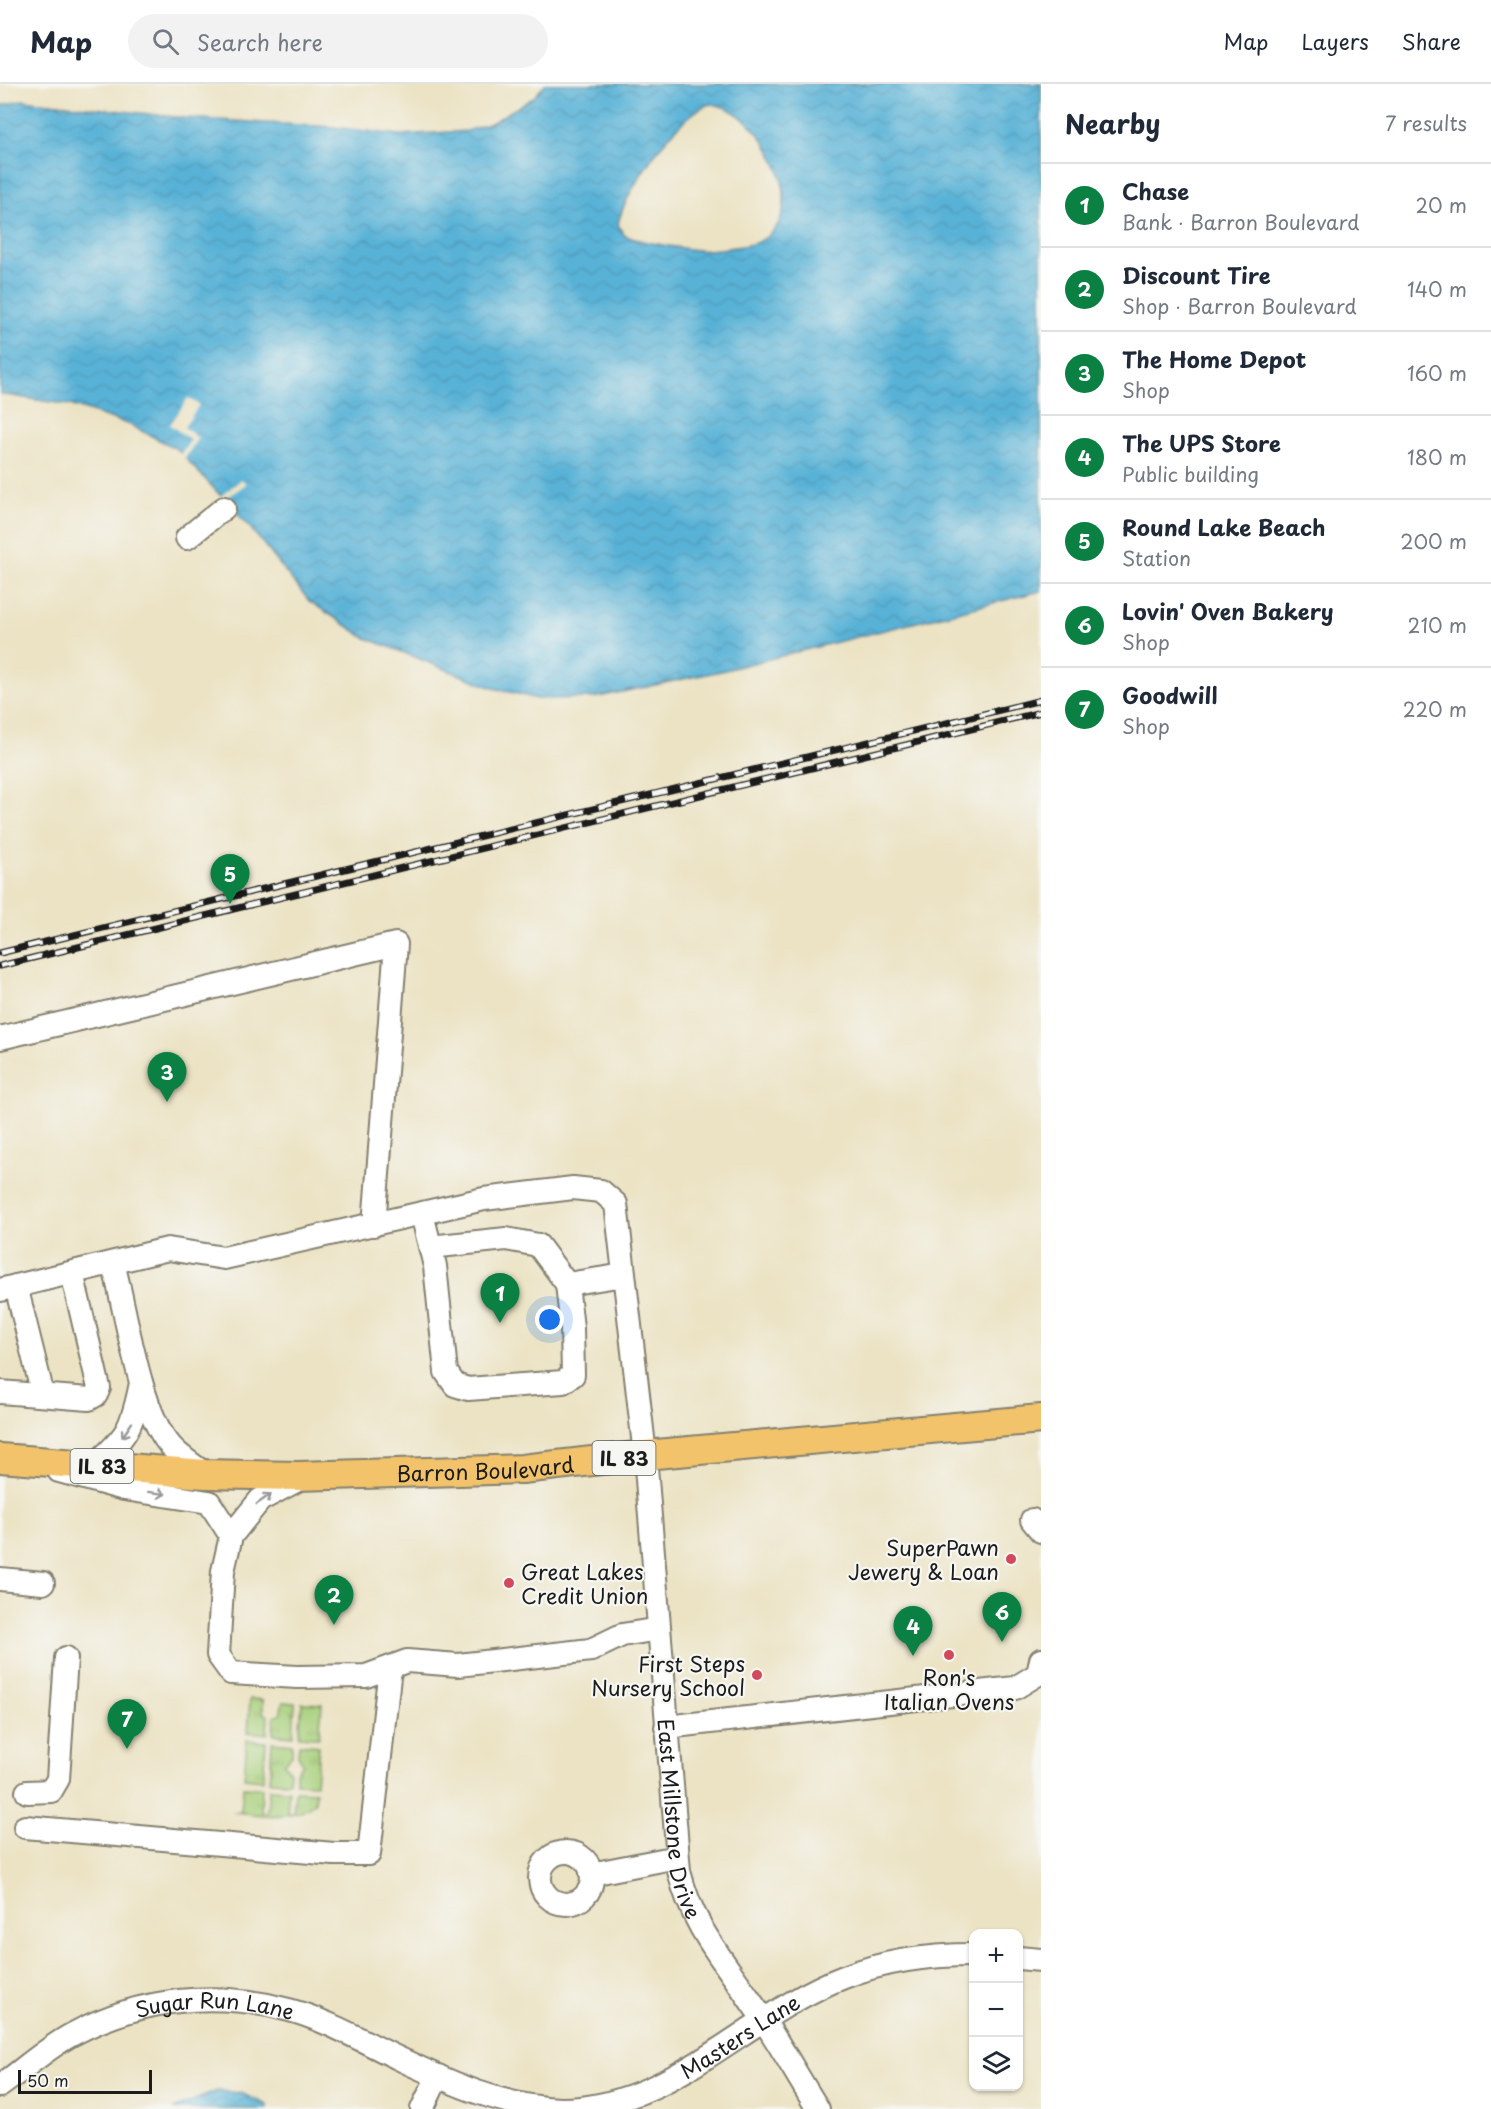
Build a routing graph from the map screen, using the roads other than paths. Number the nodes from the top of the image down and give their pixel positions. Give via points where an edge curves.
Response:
1 (225, 508) dead end
2 (187, 538) dead end
3 (0, 1038) edge
4 (422, 1214) junction
5 (374, 1225) junction
6 (430, 1246) junction
7 (113, 1263) junction
8 (72, 1273) junction
9 (624, 1275) junction
10 (567, 1284) junction
11 (8, 1288) edge
12 (141, 1383) junction
13 (0, 1392) edge
14 (38, 1395) junction
15 (1041, 1419) edge
16 (645, 1455) junction
17 (8, 1462) edge
18 (93, 1466) junction
19 (205, 1474) junction
20 (307, 1475) junction
21 (231, 1536) junction
22 (0, 1579) edge
23 (43, 1583) dead end
24 (659, 1629) junction
25 (62, 1658) dead end
26 (1041, 1660) edge
27 (390, 1668) junction
28 (666, 1727) junction
29 (34, 1793) dead end
30 (25, 1827) dead end
31 (677, 1857) junction
32 (591, 1874) dead end
33 (969, 1955) edge
34 (1023, 1958) edge
35 (1041, 1960) edge
36 (764, 2021) junction
37 (438, 2076) junction
38 (3, 2077) edge
39 (422, 2109) edge
40 (818, 2109) edge

1 - 2 street
3 - 5 street via 396,944
4 - 5 street
4 - 6 street
4 - 9 street, East Millstone Drive via 484,1199 573,1188 601,1191 616,1204
5 - 7 street via 224,1258 168,1249
6 - 10 street via 507,1239 538,1245
6 - 10 street via 446,1372 455,1385 468,1389 563,1382 573,1374
7 - 8 street
7 - 12 street
8 - 11 street
8 - 14 street via 99,1388 89,1399
9 - 10 street
9 - 16 street, East Millstone Drive
11 - 14 street via 40,1383
12 -> 18 street via 133,1421 117,1445
12 - 19 street via 169,1445
13 - 14 street
15 - 16 main road, Barron Boulevard / IL 83
16 - 20 main road, Barron Boulevard / IL 83 via 522,1469
16 - 24 street, East Millstone Drive
17 - 18 main road, Barron Boulevard / IL 83
17 -> 21 street via 124,1489 209,1502
18 - 19 main road, Barron Boulevard / IL 83
19 - 20 main road, Barron Boulevard / IL 83
21 -> 20 street via 260,1500
21 - 27 street via 223,1571 218,1655 231,1673 366,1676
22 - 23 street
24 - 27 street via 622,1635 591,1650 558,1655 458,1665 407,1661
24 - 28 street, East Millstone Drive
25 - 29 street via 58,1779 51,1791
26 - 28 street via 1038,1674 1015,1688
27 - 30 street via 369,1854
28 - 31 street, East Millstone Drive
31 - 32 street
31 - 36 street, East Millstone Drive via 684,1890 708,1944
33 - 36 street, Masters Lane via 939,1955 886,1964 843,1977
34 - 35 street
36 - 37 street, Masters Lane via 664,2084 602,2107 561,2109 523,2105 486,2096
36 - 40 street, East Millstone Drive
37 - 38 street, Sugar Run Lane via 289,2010 242,2001 188,1998 141,2006 99,2022
37 - 39 street

